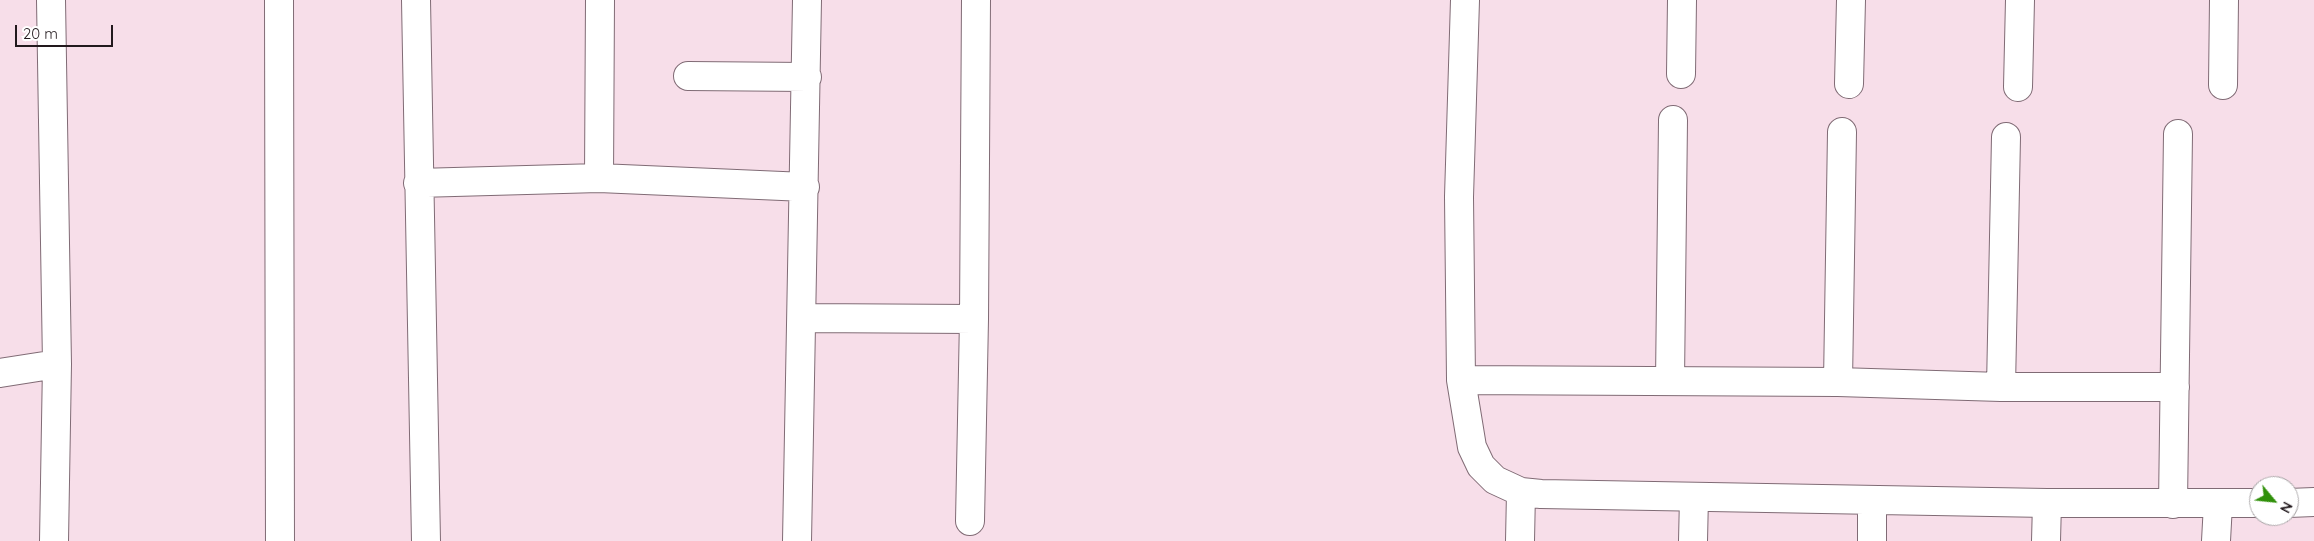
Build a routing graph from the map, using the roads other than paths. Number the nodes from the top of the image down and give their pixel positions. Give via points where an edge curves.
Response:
1 (51, 0) edge
2 (278, 0) edge
3 (416, 0) edge
4 (600, 0) edge
5 (807, 0) edge
6 (976, 0) edge
7 (1465, 0) edge
8 (1682, 0) edge
9 (1851, 0) edge
10 (2020, 0) edge
11 (2224, 0) edge
12 (1681, 74) dead end
13 (688, 76) dead end
14 (807, 77) junction
15 (1849, 84) dead end
16 (2223, 85) dead end
17 (2018, 87) dead end
18 (1672, 120) dead end
19 (1842, 132) dead end
20 (2178, 134) dead end
21 (2006, 137) dead end
22 (599, 178) junction
23 (418, 183) junction
24 (805, 187) junction
25 (802, 318) junction
26 (974, 319) junction
27 (56, 364) junction
28 (0, 373) edge
29 (1461, 380) junction
30 (1670, 381) junction
31 (1838, 382) junction
32 (2175, 387) junction
33 (2001, 388) junction
34 (1521, 492) junction
35 (1694, 497) junction
36 (1872, 500) junction
37 (2314, 502) edge
38 (2046, 503) junction
39 (2249, 503) edge
40 (2299, 503) edge
41 (2173, 504) junction
42 (2218, 504) junction
43 (970, 521) dead end
44 (54, 541) edge
45 (280, 541) edge
46 (426, 541) edge
47 (797, 541) edge
48 (1520, 541) edge
49 (1693, 541) edge
50 (1872, 541) edge
51 (2046, 541) edge
52 (2216, 541) edge

1 - 27 street
2 - 45 street
3 - 23 street
4 - 22 street
5 - 14 street
6 - 26 street
7 - 29 street via 1459,197
8 - 12 street
9 - 15 street
10 - 17 street
11 - 16 street
13 - 14 street
14 - 24 street
18 - 30 street
19 - 31 street
20 - 32 street
21 - 33 street
22 - 23 street
22 - 24 street
23 - 46 street
24 - 25 street
25 - 26 street
25 - 47 street
26 - 43 street
27 - 28 street
27 - 44 street
29 - 30 street
29 - 34 street via 1472,447 1481,466 1495,480
30 - 31 street
31 - 33 street
32 - 33 street
32 - 41 street
34 - 35 street
34 - 48 street
35 - 36 street
35 - 49 street
36 - 38 street
36 - 50 street
37 - 40 street
38 - 41 street
38 - 51 street
39 - 42 street
41 - 42 street
42 - 52 street

